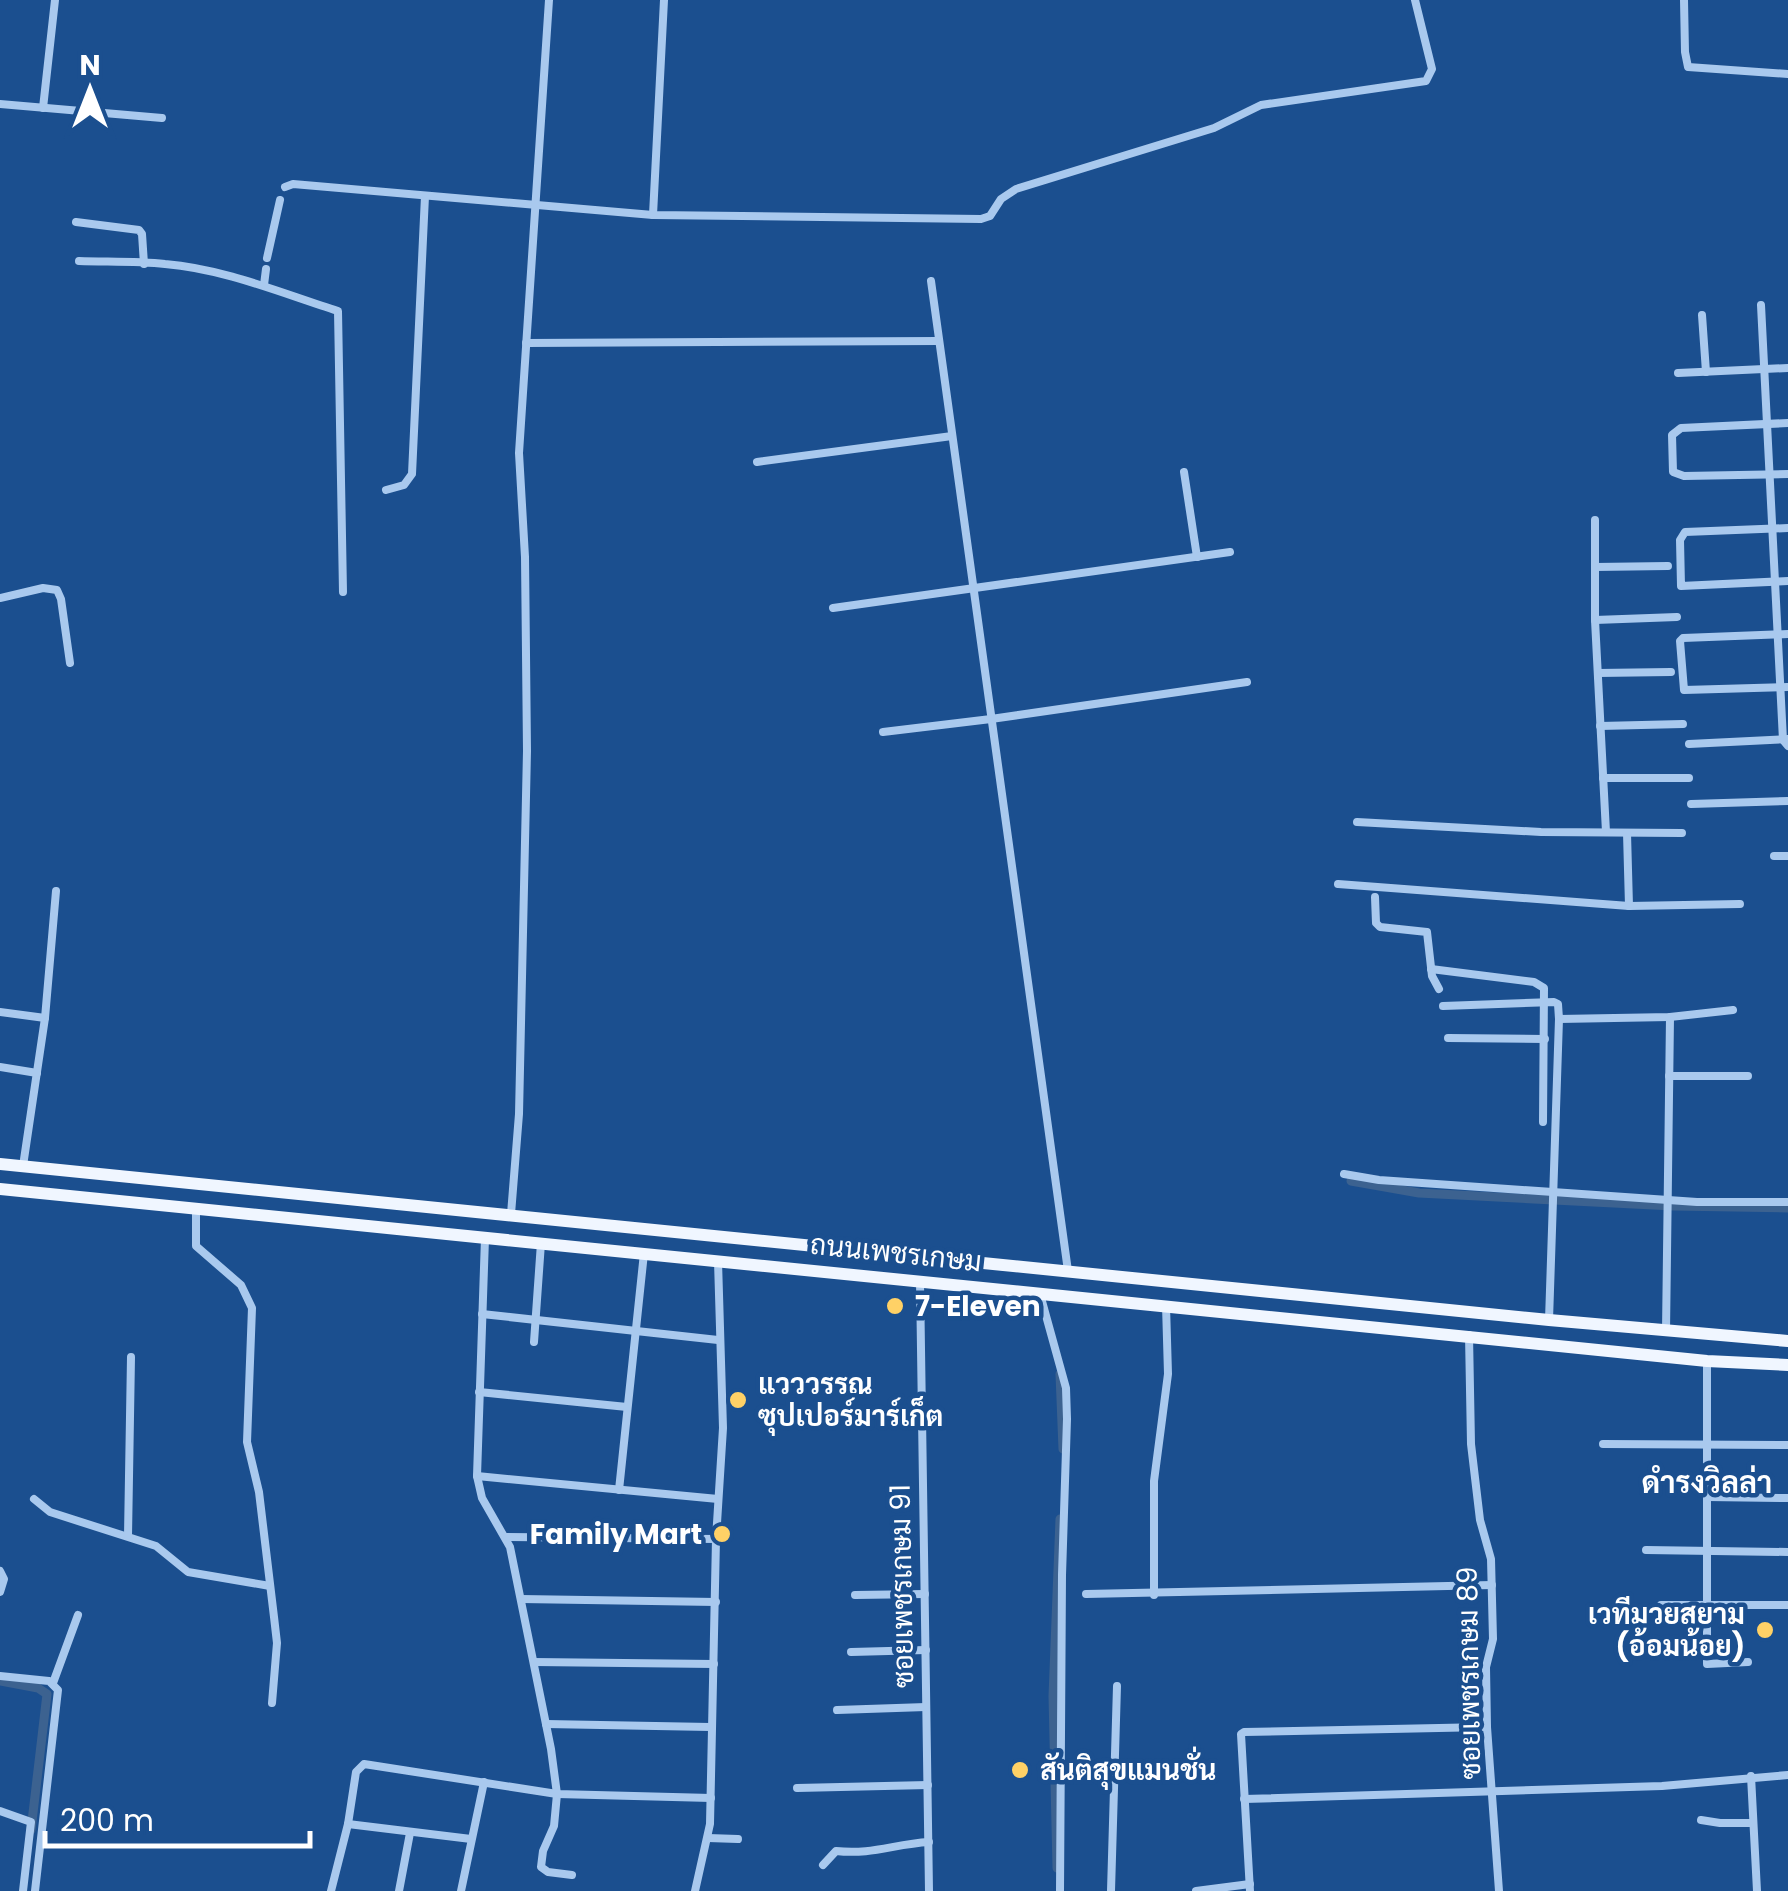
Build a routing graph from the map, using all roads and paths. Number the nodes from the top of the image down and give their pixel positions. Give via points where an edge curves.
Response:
1 (55, 0) edge
2 (549, 0) edge
3 (664, 0) edge
4 (1415, 0) edge
5 (1684, 0) edge
6 (1788, 74) edge
7 (0, 104) edge
8 (43, 108) junction
9 (162, 118) dead end
10 (285, 188) dead end
11 (425, 196) junction
12 (280, 200) dead end
13 (536, 205) junction
14 (653, 215) junction
15 (76, 222) dead end
16 (267, 258) dead end
17 (79, 261) dead end
18 (144, 264) junction
19 (266, 269) dead end
20 (931, 281) dead end
21 (264, 284) junction
22 (1762, 305) dead end
23 (1702, 315) dead end
24 (939, 341) junction
25 (526, 342) junction
26 (1788, 368) edge
27 (1765, 369) junction
28 (1706, 372) junction
29 (1678, 374) dead end
30 (1788, 423) edge
31 (1768, 424) junction
32 (952, 436) junction
33 (758, 462) dead end
34 (1184, 472) dead end
35 (1770, 474) junction
36 (1788, 474) edge
37 (386, 490) dead end
38 (1595, 520) dead end
39 (1772, 528) junction
40 (1788, 528) edge
41 (1230, 552) dead end
42 (1197, 557) junction
43 (1668, 566) dead end
44 (1595, 567) junction
45 (1788, 581) edge
46 (1775, 582) junction
47 (972, 590) junction
48 (343, 592) dead end
49 (0, 598) edge
50 (832, 608) dead end
51 (1677, 617) dead end
52 (1595, 620) junction
53 (1778, 634) junction
54 (1788, 634) edge
55 (70, 662) dead end
56 (1670, 672) dead end
57 (1598, 673) junction
58 (1247, 682) dead end
59 (1784, 687) edge
60 (992, 720) junction
61 (1683, 724) dead end
62 (1600, 726) junction
63 (883, 732) dead end
64 (1786, 741) edge
65 (1689, 744) dead end
66 (1603, 778) junction
67 (1689, 778) dead end
68 (1788, 801) edge
69 (1691, 804) dead end
70 (1357, 822) dead end
71 (1606, 832) junction
72 (1627, 832) junction
73 (1682, 833) dead end
74 (1774, 856) dead end
75 (1788, 856) edge
76 (1338, 884) dead end
77 (56, 891) dead end
78 (1375, 897) dead end
79 (1740, 904) dead end
80 (1629, 906) junction
81 (1431, 969) junction
82 (1439, 990) dead end
83 (1546, 1002) junction
84 (1444, 1006) dead end
85 (1733, 1010) dead end
86 (0, 1012) edge
87 (46, 1018) junction
88 (1670, 1018) junction
89 (1559, 1019) junction
90 (1448, 1038) dead end
91 (1545, 1039) junction
92 (0, 1067) edge
93 (38, 1072) junction
94 (1668, 1076) junction
95 (1748, 1076) dead end
96 (1544, 1122) dead end
97 (0, 1164) edge
98 (23, 1166) junction
99 (1344, 1174) dead end
100 (0, 1189) edge
101 (1553, 1196) junction
102 (1788, 1202) edge
103 (1666, 1203) junction
104 (196, 1208) junction
105 (511, 1214) junction
106 (485, 1238) junction
107 (541, 1243) junction
108 (644, 1253) junction
109 (718, 1261) junction
110 (1068, 1271) junction
111 (920, 1281) junction
112 (1039, 1292) junction
113 (1166, 1305) junction
114 (482, 1314) junction
115 (536, 1319) junction
116 (1549, 1320) junction
117 (636, 1331) junction
118 (1666, 1332) junction
119 (1469, 1335) junction
120 (718, 1340) junction
121 (1771, 1340) junction
122 (1788, 1341) edge
123 (534, 1342) dead end
124 (131, 1356) dead end
125 (1708, 1361) junction
126 (1772, 1365) junction
127 (1788, 1366) edge
128 (479, 1392) junction
129 (627, 1408) junction
130 (1603, 1444) dead end
131 (1707, 1445) junction
132 (1788, 1445) edge
133 (477, 1476) junction
134 (619, 1490) junction
135 (1707, 1497) junction
136 (1788, 1498) edge
137 (34, 1499) dead end
138 (718, 1499) junction
139 (128, 1536) junction
140 (506, 1537) junction
141 (716, 1539) junction
142 (1646, 1550) dead end
143 (1707, 1552) junction
144 (1788, 1552) edge
145 (0, 1571) edge
146 (1492, 1584) junction
147 (270, 1586) junction
148 (0, 1592) edge
149 (925, 1594) junction
150 (1086, 1594) dead end
151 (856, 1595) dead end
152 (1154, 1595) junction
153 (521, 1600) junction
154 (716, 1602) junction
155 (1788, 1604) edge
156 (1661, 1605) dead end
157 (1707, 1605) junction
158 (78, 1615) dead end
159 (926, 1650) junction
160 (851, 1652) dead end
161 (534, 1662) junction
162 (1748, 1662) dead end
163 (714, 1664) junction
164 (0, 1676) edge
165 (53, 1683) junction
166 (1117, 1686) dead end
167 (272, 1703) dead end
168 (926, 1707) junction
169 (837, 1710) dead end
170 (546, 1724) junction
171 (1488, 1727) junction
172 (710, 1728) junction
173 (1788, 1774) edge
174 (1751, 1776) junction
175 (484, 1782) junction
176 (928, 1785) junction
177 (797, 1788) dead end
178 (1494, 1789) junction
179 (557, 1794) junction
180 (711, 1798) junction
181 (1244, 1799) junction
182 (0, 1812) edge
183 (1701, 1820) dead end
184 (1753, 1823) junction
185 (348, 1824) junction
186 (410, 1833) junction
187 (708, 1838) junction
188 (738, 1838) dead end
189 (472, 1839) junction
190 (929, 1842) junction
191 (823, 1865) dead end
192 (572, 1875) dead end
193 (1250, 1888) edge
194 (23, 1891) edge
195 (36, 1891) edge
196 (330, 1891) edge
197 (399, 1891) edge
198 (461, 1891) edge
199 (695, 1891) edge
200 (929, 1891) edge
201 (1060, 1891) edge
202 (1111, 1891) edge
203 (1196, 1891) edge
204 (1499, 1891) edge
205 (1757, 1891) edge

1 - 8 street
2 - 13 street
3 - 14 street
4 - 14 street via 1432,69 1426,82 1261,105 1178,141 1016,190 981,219
5 - 6 street via 1688,67
7 - 8 street
8 - 9 street
10 - 11 street
11 - 13 street
11 - 37 street via 412,474 404,485
12 - 16 street
13 - 14 street
13 - 25 street
15 - 18 street via 138,230
17 - 18 street
18 - 21 street
19 - 21 street
20 - 24 street
21 - 48 street via 340,314
22 - 27 street
23 - 28 street
24 - 25 street
24 - 32 street
25 - 105 street via 519,472 526,874
26 - 27 street
27 - 28 street
27 - 31 street
28 - 29 street
30 - 31 street
31 - 35 street
31 - 35 street via 1675,430 1672,463 1673,472 1684,476
32 - 33 street
32 - 47 street
34 - 42 street
35 - 36 street
35 - 39 street
38 - 44 street
39 - 40 street
39 - 46 street
39 - 46 street via 1684,532 1681,585
41 - 42 street
42 - 47 street
43 - 44 street
44 - 52 street
45 - 46 street
46 - 53 street
47 - 50 street
47 - 60 street
49 - 55 street via 57,590
51 - 52 street
52 - 57 street
53 - 54 street
53 - 59 street
53 - 59 street via 1680,638 1681,678 1684,690
56 - 57 street
57 - 62 street
58 - 60 street
59 - 64 street
60 - 63 street
60 - 110 street
61 - 62 street
62 - 66 street
64 - 65 street
66 - 67 street
66 - 71 street
68 - 69 street
70 - 71 street
71 - 72 street
72 - 73 street
72 - 80 street
74 - 75 street
76 - 80 street
77 - 87 street
78 - 81 street via 1380,927 1428,932
79 - 80 street
81 - 82 street
81 - 83 street via 1538,983
83 - 84 street
83 - 89 street via 1558,1004
83 - 91 street
85 - 88 street
86 - 87 street
87 - 93 street
88 - 89 street
88 - 94 street
89 - 101 street
90 - 91 street
91 - 96 street
92 - 93 street
93 - 98 street
94 - 95 street
94 - 103 street
97 - 98 main road, ถนนเพชรเกษม
98 - 105 main road, ถนนเพชรเกษม
99 - 101 street
100 - 104 main road, ถนนเพชรเกษม
101 - 103 street
101 - 116 street
102 - 103 street
103 - 118 street
104 - 106 main road, ถนนเพชรเกษม
104 - 147 street via 196,1246 241,1285 252,1308 247,1442
105 - 110 main road, ถนนเพชรเกษม
106 - 107 main road, ถนนเพชรเกษม
106 - 114 street
107 - 108 main road, ถนนเพชรเกษม
107 - 115 street
108 - 109 main road, ถนนเพชรเกษม
108 - 117 street
109 - 111 main road, ถนนเพชรเกษม
109 - 120 street
110 - 116 main road, ถนนเพชรเกษม
111 - 112 main road, ถนนเพชรเกษม
111 - 149 street, ซอยเพชรเกษม 91
112 - 113 main road, ถนนเพชรเกษม
112 - 201 street via 1068,1419
113 - 119 main road, ถนนเพชรเกษม
113 - 152 street
114 - 115 street
114 - 128 street
115 - 117 street
115 - 123 street
116 - 118 main road, ถนนเพชรเกษม
117 - 120 street
117 - 129 street
118 - 121 main road, ถนนเพชรเกษม
119 - 125 main road, ถนนเพชรเกษม
119 - 146 street, ซอยเพชรเกษม 89 via 1471,1444
120 - 138 street via 724,1428
121 - 122 main road, ถนนเพชรเกษม
121 - 126 main road
124 - 139 street
125 - 126 main road, ถนนเพชรเกษม
125 - 131 street
126 - 127 main road, ถนนเพชรเกษม
128 - 129 street
128 - 133 street
129 - 134 street
130 - 131 street
131 - 132 street
131 - 135 street
133 - 134 street
133 - 140 street
134 - 138 street
135 - 136 street
135 - 143 street
137 - 139 street via 50,1512
138 - 141 street
139 - 147 street via 165,1551 188,1572
140 - 141 street
140 - 153 street
141 - 154 street
142 - 143 street
143 - 144 street
143 - 157 street
145 - 148 street
146 - 152 street
146 - 171 street, ซอยเพชรเกษม 89
147 - 167 street via 277,1643
149 - 151 street
149 - 159 street, ซอยเพชรเกษม 91
150 - 152 street
153 - 154 street
153 - 161 street
154 - 163 street
155 - 157 street
156 - 157 street
157 - 162 street via 1707,1664
158 - 165 street
159 - 160 street
159 - 168 street, ซอยเพชรเกษม 91
161 - 163 street
161 - 170 street
163 - 172 street
164 - 165 street
165 - 195 street via 58,1690
166 - 202 street
168 - 169 street
168 - 176 street, ซอยเพชรเกษม 91
170 - 172 street
170 - 179 street
171 - 178 street, ซอยเพชรเกษม 89
171 - 181 street via 1244,1732
172 - 180 street
173 - 174 street
174 - 178 street via 1662,1786
174 - 184 street
175 - 179 street
175 - 185 street via 360,1765
175 - 189 street
176 - 177 street
176 - 190 street, ซอยเพชรเกษม 91
178 - 181 street
178 - 204 street, ซอยเพชรเกษม 89
179 - 180 street
179 - 192 street via 541,1867
180 - 187 street
181 - 193 street
182 - 194 street via 31,1822
183 - 184 street
184 - 205 street
185 - 186 street
185 - 196 street
186 - 189 street
186 - 197 street
187 - 188 street
187 - 199 street
189 - 198 street
190 - 191 street via 872,1853 836,1851
190 - 200 street, ซอยเพชรเกษม 91
193 - 203 street

